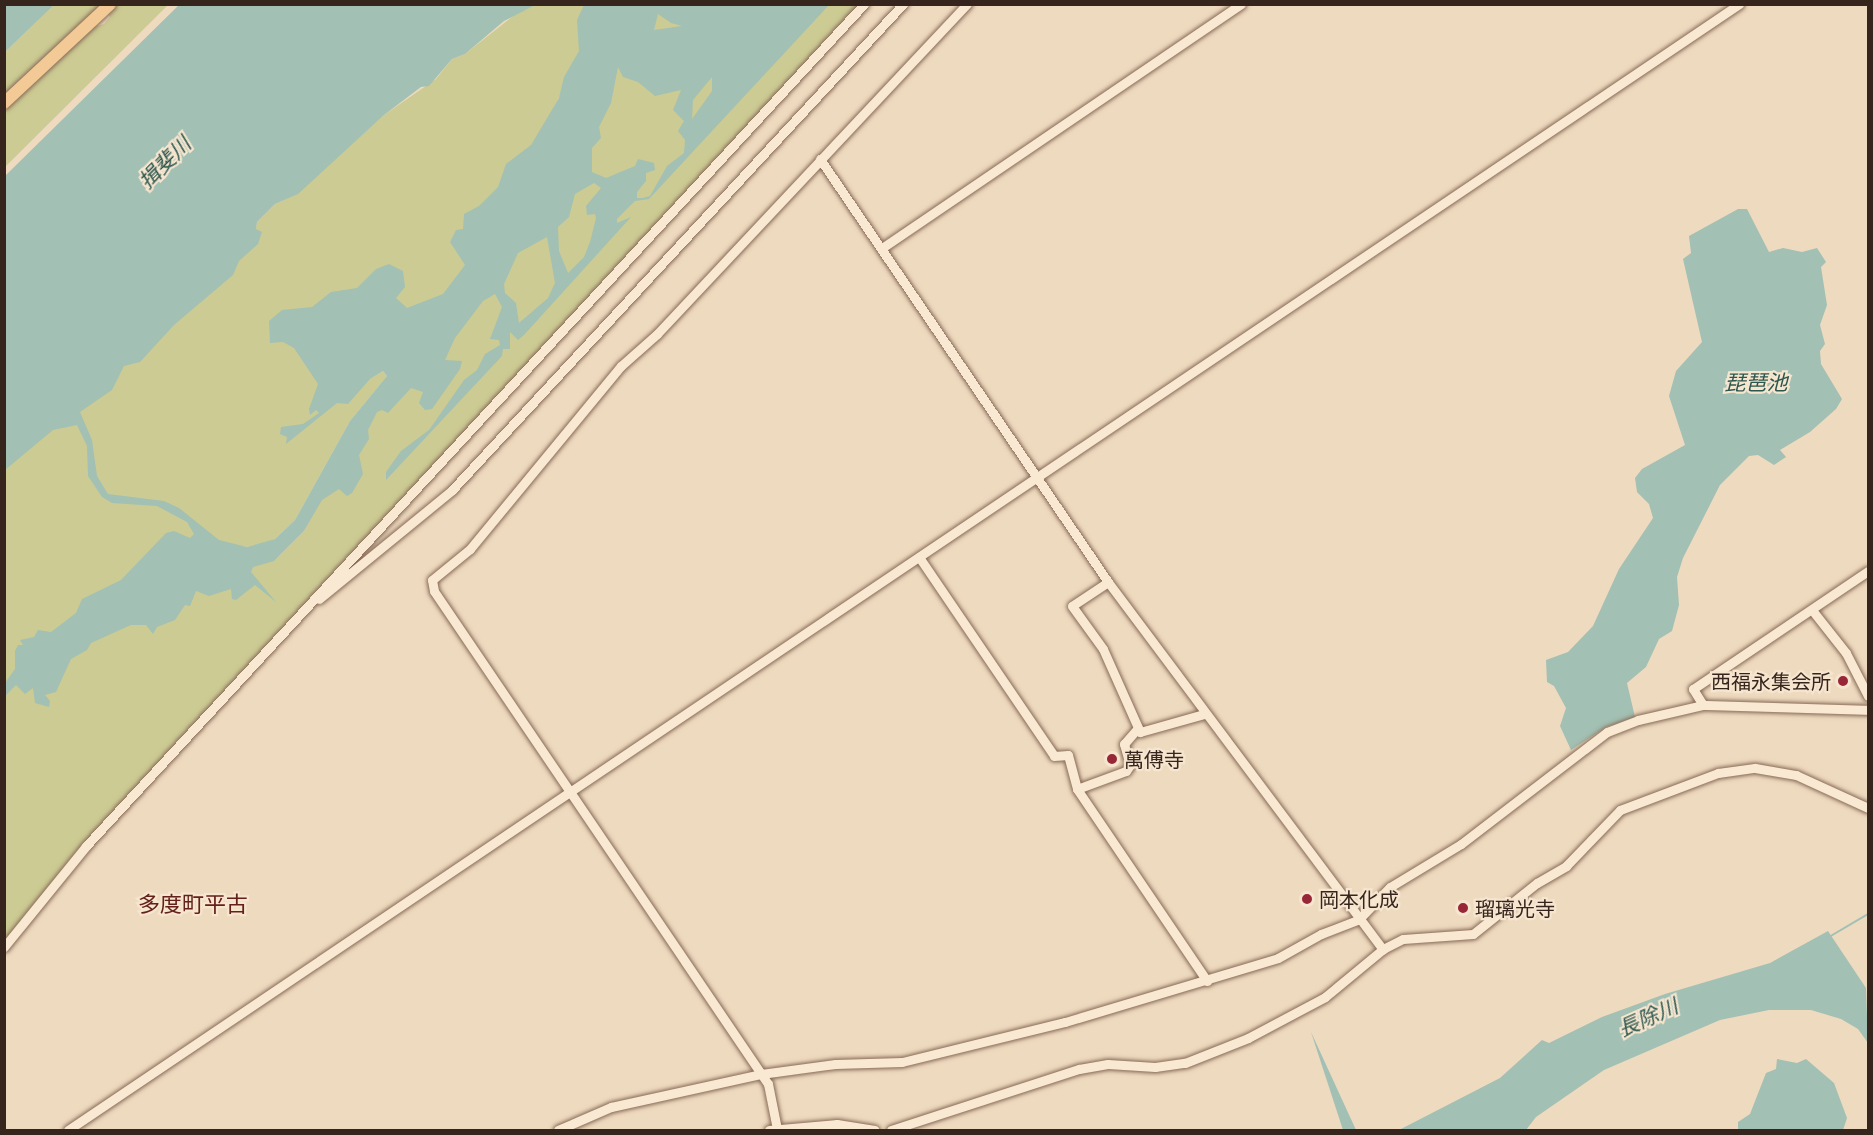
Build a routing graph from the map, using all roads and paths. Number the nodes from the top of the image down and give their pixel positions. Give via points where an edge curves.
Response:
1 (110, 4) edge
2 (864, 4) edge
3 (903, 4) edge
4 (967, 4) edge
5 (1241, 4) edge
6 (1739, 4) edge
7 (4, 103) edge
8 (820, 159) junction
9 (882, 248) junction
10 (1036, 478) junction
11 (919, 557) junction
12 (1869, 571) edge
13 (1108, 582) junction
14 (1812, 610) junction
15 (299, 615) junction
16 (1869, 696) edge
17 (1703, 705) junction
18 (1869, 710) edge
19 (1204, 714) junction
20 (1138, 728) junction
21 (1077, 789) junction
22 (571, 792) junction
23 (1869, 808) edge
24 (1358, 920) junction
25 (4, 947) edge
26 (1383, 949) junction
27 (1207, 981) junction
28 (762, 1074) junction
29 (773, 1130) edge
30 (68, 1131) edge
31 (558, 1131) edge
32 (875, 1131) edge
33 (891, 1131) edge

1 - 7 main road
2 - 15 street
3 - 15 street via 452,490
4 - 8 street
5 - 9 street
6 - 10 street
8 - 9 street
8 - 22 street via 657,334 621,366 470,549 432,580 434,591
9 - 10 street
10 - 11 street
10 - 13 street
11 - 21 street via 1054,756 1068,755
11 - 22 street
12 - 14 street
13 - 19 street
13 - 20 street via 1072,606 1103,649
14 - 16 street via 1846,653
14 - 17 street via 1693,690
15 - 25 street via 86,846
17 - 18 street
17 - 24 street via 1638,720 1607,732 1461,844 1390,887
19 - 20 street via 1140,732
19 - 24 street
20 - 21 street via 1124,744 1130,765 1126,771
21 - 27 street
22 - 28 street
22 - 30 street
23 - 26 street via 1796,775 1755,768 1718,773 1620,810 1566,866 1537,883 1473,934 1403,939
24 - 26 street
24 - 27 street via 1321,934 1278,958
26 - 33 street via 1325,997 1248,1038 1185,1063 1155,1067 1108,1064 1079,1069
27 - 28 street via 1065,1022 902,1062 835,1064
28 - 29 street via 768,1084
28 - 31 street via 611,1107
29 - 32 street via 837,1124

